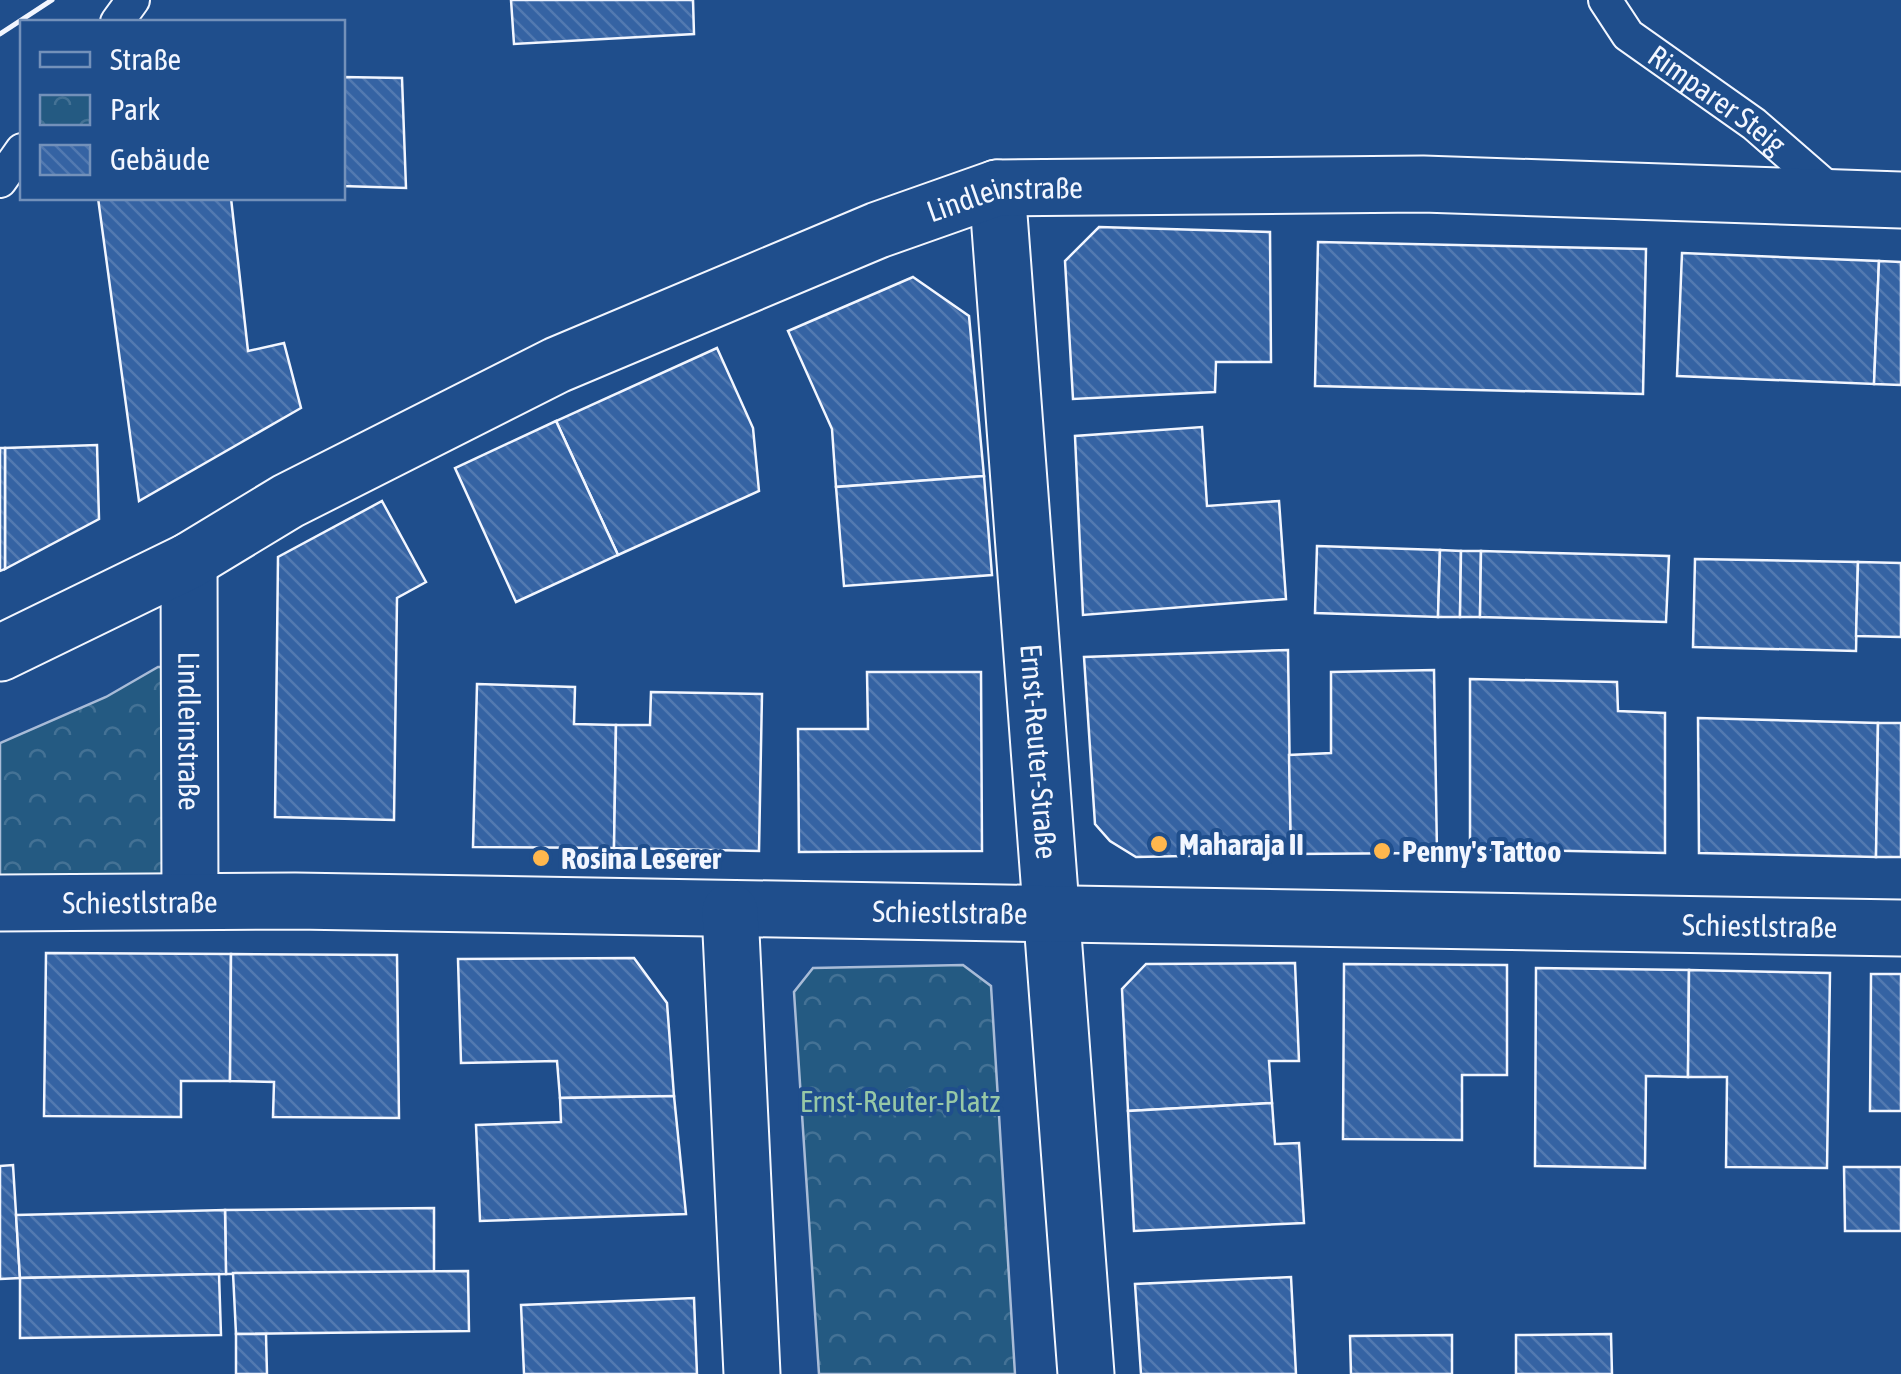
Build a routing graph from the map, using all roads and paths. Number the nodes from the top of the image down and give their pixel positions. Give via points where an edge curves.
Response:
1 (133, 0) edge
2 (1604, 0) edge
3 (118, 20) edge
4 (20, 153) edge
5 (0, 182) edge
6 (997, 188) junction
7 (1838, 196) junction
8 (1901, 200) edge
9 (189, 561) junction
10 (0, 653) edge
11 (190, 901) junction
12 (0, 903) edge
13 (730, 911) junction
14 (1052, 916) junction
15 (1901, 928) edge
16 (752, 1374) edge
17 (1086, 1374) edge

1 - 3 lane
2 - 7 lane, Rimparer Steig via 1628,35 1754,124
4 - 5 lane
6 - 7 street, Lindleinstraße via 1423,184
6 - 9 street, Lindleinstraße via 878,230 557,365 288,501
6 - 14 street, Ernst-Reuter-Straße
7 - 8 street, Lindleinstraße
9 - 10 street, Lindleinstraße
9 - 11 street, Lindleinstraße
11 - 12 street, Schiestlstraße
11 - 13 street, Schiestlstraße
13 - 14 street, Schiestlstraße
13 - 16 street
14 - 15 street, Schiestlstraße
14 - 17 street, Ernst-Reuter-Straße

